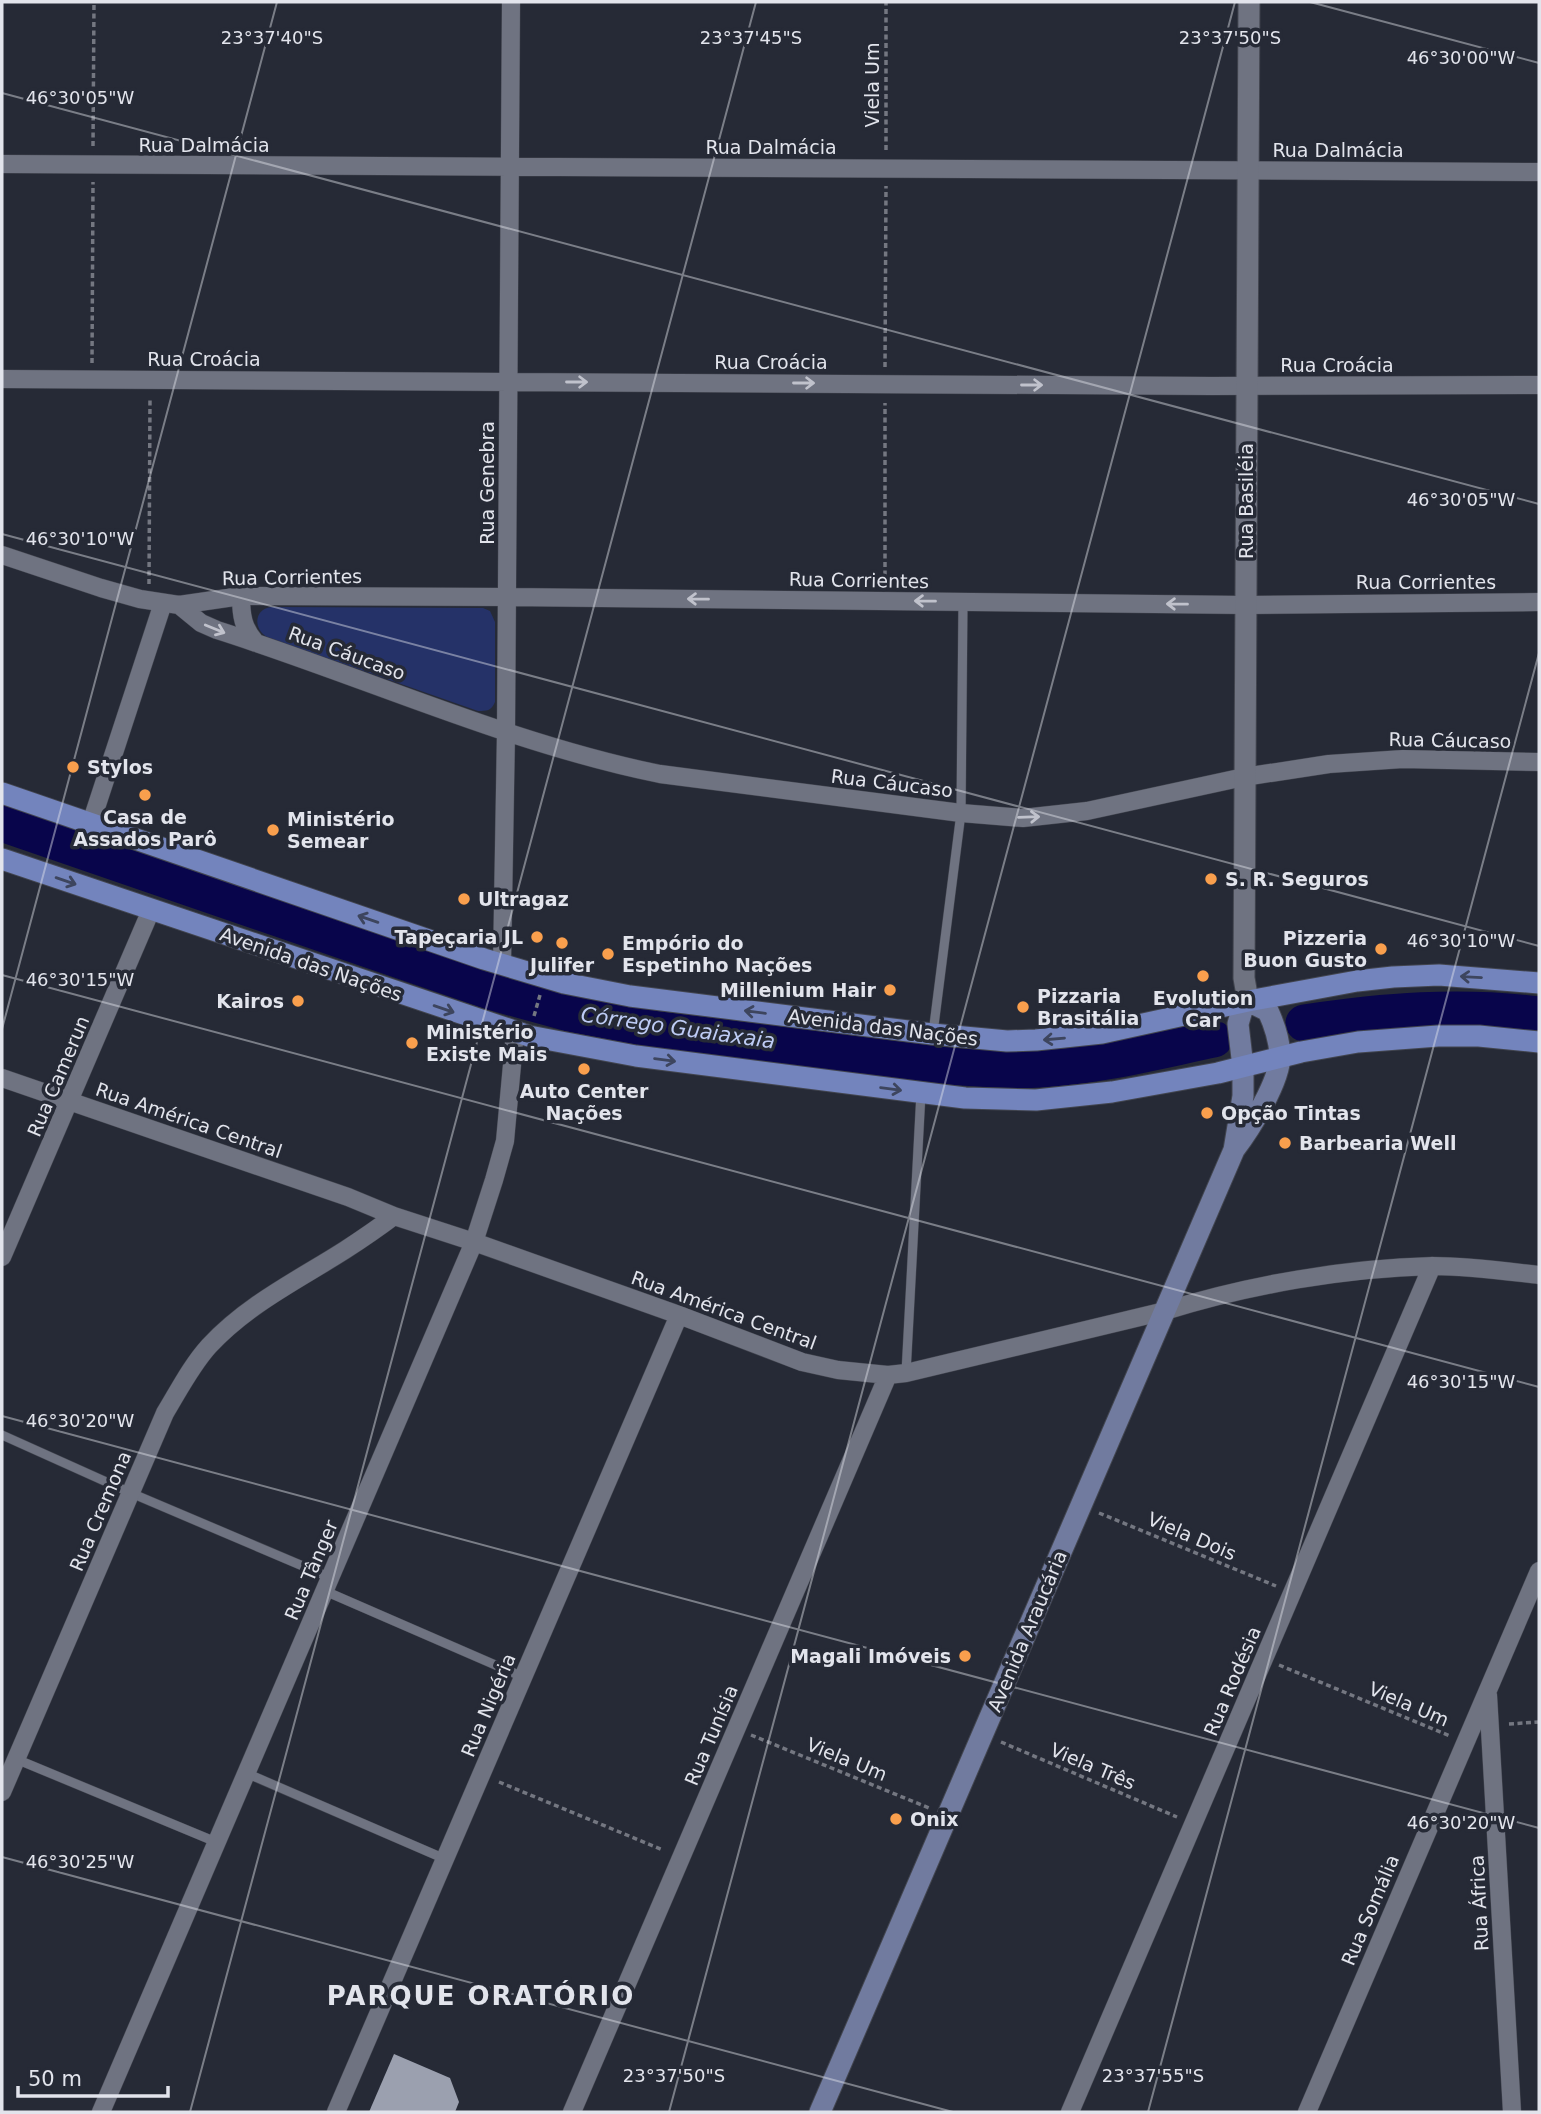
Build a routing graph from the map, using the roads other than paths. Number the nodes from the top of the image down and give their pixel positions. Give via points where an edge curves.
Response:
1 (512, 2) edge
2 (1249, 2) edge
3 (2, 164) edge
4 (510, 167) junction
5 (1248, 171) junction
6 (1539, 173) edge
7 (2, 379) edge
8 (509, 382) junction
9 (1539, 385) edge
10 (1247, 386) junction
11 (2, 555) edge
12 (241, 596) junction
13 (507, 597) junction
14 (962, 602) junction
15 (1539, 602) edge
16 (163, 603) junction
17 (1245, 605) junction
18 (256, 643) junction
19 (506, 732) junction
20 (1539, 762) edge
21 (1244, 777) junction
22 (2, 793) edge
23 (961, 813) junction
24 (91, 823) junction
25 (2, 859) edge
26 (151, 910) junction
27 (502, 964) junction
28 (1539, 982) edge
29 (1248, 1000) junction
30 (515, 1032) junction
31 (932, 1034) junction
32 (1276, 1039) junction
33 (1539, 1042) edge
34 (1243, 1067) junction
35 (2, 1078) edge
36 (921, 1093) junction
37 (69, 1101) junction
38 (1234, 1150) junction
39 (394, 1216) junction
40 (474, 1242) junction
41 (2, 1257) edge
42 (1432, 1266) junction
43 (1539, 1275) edge
44 (1165, 1311) junction
45 (679, 1315) junction
46 (897, 1374) junction
47 (2, 1436) edge
48 (131, 1493) junction
49 (1539, 1571) edge
50 (328, 1584) junction
51 (523, 1677) junction
52 (1488, 1691) junction
53 (16, 1759) junction
54 (246, 1773) junction
55 (2, 1792) edge
56 (216, 1842) junction
57 (445, 1859) junction
58 (100, 2112) edge
59 (336, 2112) edge
60 (572, 2112) edge
61 (820, 2112) edge
62 (1070, 2112) edge
63 (1307, 2112) edge
64 (1512, 2112) edge

1 - 4 street, Rua Genebra
2 - 5 street, Rua Basiléia
3 - 4 street, Rua Dalmácia
4 - 5 street, Rua Dalmácia
4 - 8 street, Rua Genebra
5 - 6 street, Rua Dalmácia
5 - 10 street, Rua Basiléia
7 - 8 street, Rua Croácia
8 -> 10 street, Rua Croácia
8 - 13 street, Rua Genebra
9 - 10 street, Rua Croácia
10 - 17 street, Rua Basiléia
11 - 16 street, Rua Cáucaso
12 - 13 street, Rua Corrientes
12 - 16 street, Rua Corrientes
12 - 18 street via 243,623
14 -> 13 street, Rua Corrientes
13 - 19 street, Rua Genebra
17 -> 14 street, Rua Corrientes
14 - 23 lane
15 - 17 street, Rua Corrientes
16 -> 18 street, Rua Cáucaso via 217,631
16 - 24 street
17 - 21 street, Rua Basiléia
18 - 19 street, Rua Cáucaso
19 - 23 street, Rua Cáucaso via 660,774
19 - 27 street, Rua Genebra
20 - 21 street, Rua Cáucaso via 1369,760
23 -> 21 street, Rua Cáucaso via 1058,816
21 - 29 street, Rua Basiléia via 1244,978
22 - 24 main road, Avenida das Nações
23 - 31 lane
27 -> 24 main road, Avenida das Nações
25 -> 26 main road, Avenida das Nações
26 -> 30 main road, Avenida das Nações
26 - 37 street, Rua Camerun
31 -> 27 main road, Avenida das Nações via 630,996
28 -> 29 main road, Avenida das Nações via 1439,975 1393,977
29 -> 31 main road, Avenida das Nações via 1074,1037 1007,1041
29 - 32 main road via 1268,1011
29 - 34 main road, Avenida Araucária via 1239,1034
30 -> 36 main road, Avenida das Nações via 636,1056
30 - 40 street, Rua Tânger via 505,1141
32 - 33 main road, Avenida das Nações via 1357,1042 1479,1036
32 - 34 main road, Avenida das Nações
32 - 38 main road, Avenida Araucária via 1271,1088
34 - 36 main road, Avenida das Nações via 1112,1092 1037,1100
34 - 38 main road, Avenida Araucária
35 - 37 street, Rua América Central
36 - 46 lane
37 - 39 street, Rua América Central
37 - 41 street, Rua Camerun
38 - 44 main road, Avenida Araucária
39 - 40 street, Rua América Central
39 - 48 street, Rua Cremona via 244,1313 210,1346 165,1413
40 - 45 street, Rua América Central
40 - 50 street, Rua Tânger
42 - 43 street, Rua América Central
42 - 44 street, Rua América Central via 1311,1278 1202,1299
42 - 62 street, Rua Rodésia
44 - 46 street, Rua América Central
44 - 61 main road, Avenida Araucária
45 - 46 street, Rua América Central via 802,1362
45 - 51 street, Rua Nigéria
46 - 60 street, Rua Tunísia via 736,1729
47 - 48 lane
48 - 50 lane
48 - 53 street, Rua Cremona
49 - 52 street, Rua Somália
50 - 51 lane
50 - 54 street, Rua Tânger
51 - 57 street, Rua Nigéria
52 - 63 street, Rua Somália
52 - 64 street, Rua África
53 - 55 street, Rua Cremona
53 - 56 lane
54 - 56 street, Rua Tânger
54 - 57 lane
56 - 58 street, Rua Tânger
57 - 59 street, Rua Nigéria

